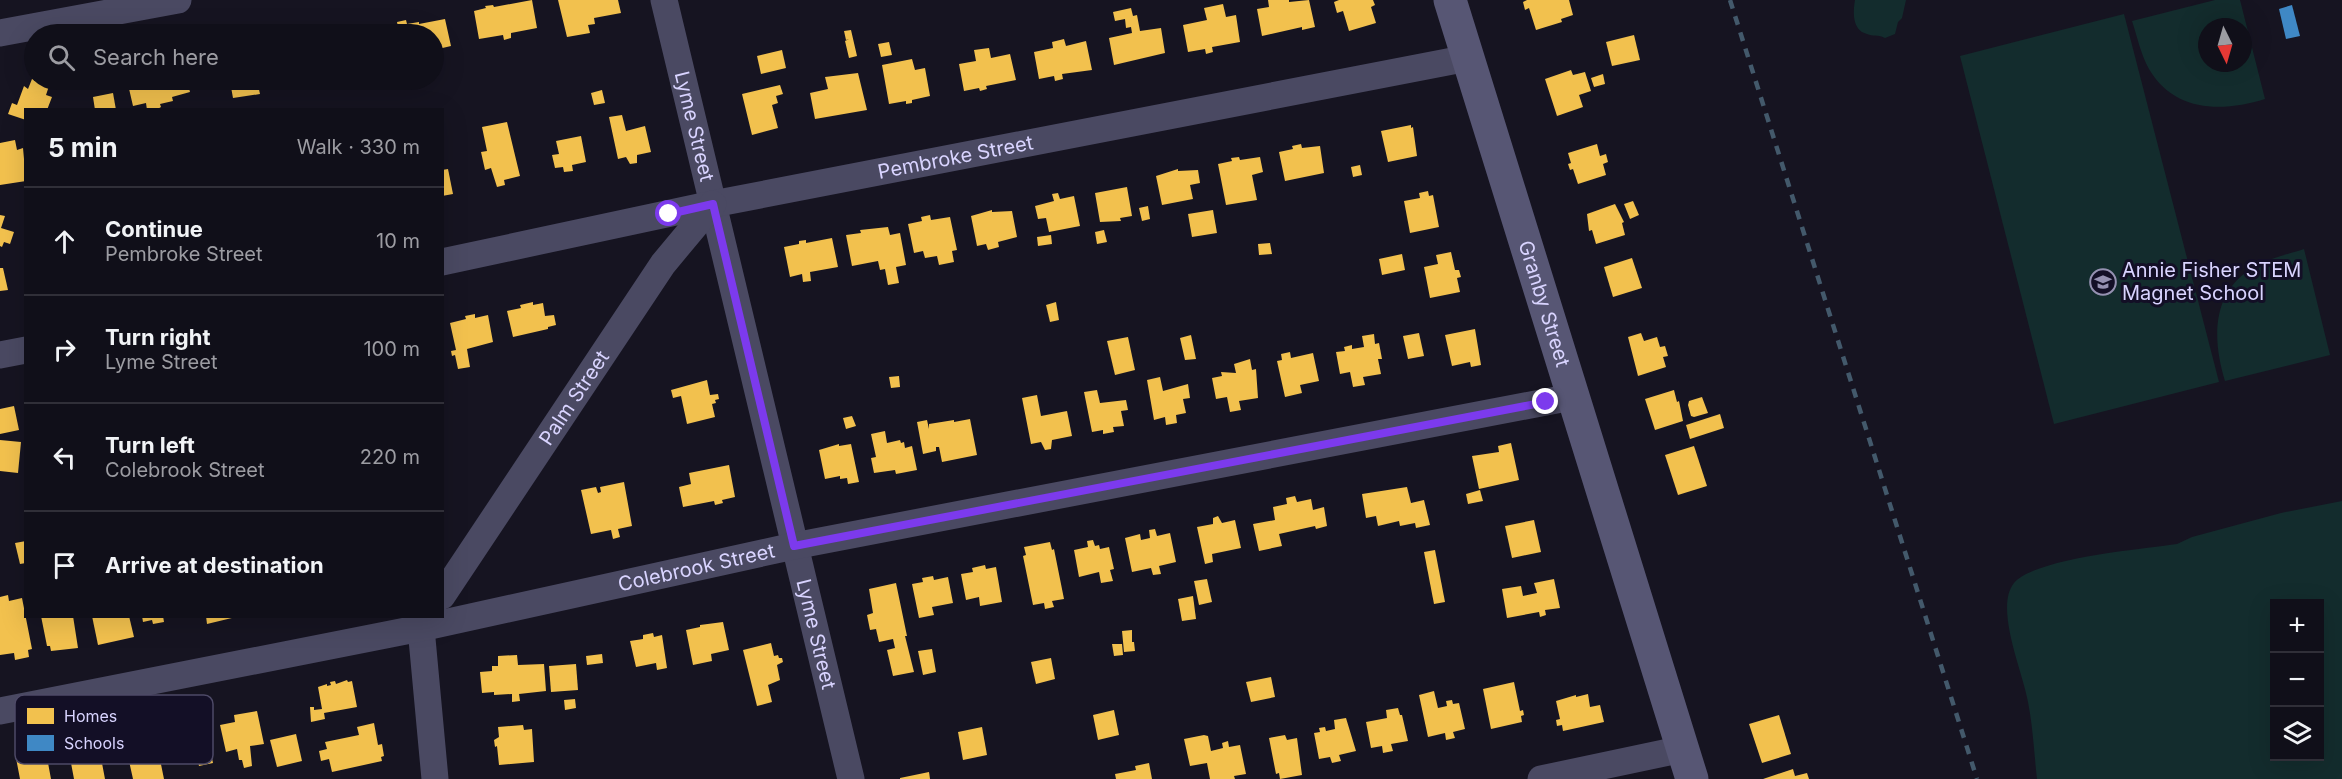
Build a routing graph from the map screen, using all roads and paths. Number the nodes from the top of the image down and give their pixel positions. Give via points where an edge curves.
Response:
1 (178, 0) edge
2 (664, 0) edge
3 (1450, 0) edge
4 (49, 24) edge
5 (24, 29) edge
6 (0, 33) edge
7 (1468, 58) junction
8 (713, 204) junction
9 (444, 262) edge
10 (24, 350) edge
11 (0, 355) edge
12 (1572, 397) junction
13 (794, 546) junction
14 (444, 593) edge
15 (425, 622) edge
16 (76, 695) edge
17 (15, 708) edge
18 (0, 711) edge
19 (1688, 764) edge
20 (435, 779) edge
21 (850, 779) edge
22 (1541, 779) edge

1 - 4 street
2 - 8 street, Lyme Street
3 - 7 main road, Granby Street
5 - 6 street
7 - 8 street, Pembroke Street
7 - 12 main road, Granby Street
8 - 9 street, Pembroke Street
8 - 13 street, Lyme Street
8 - 14 street, Palm Street via 663,264
10 - 11 street
12 - 13 street, Colebrook Street
12 - 19 main road, Granby Street
13 - 15 street, Colebrook Street
13 - 21 street, Lyme Street
15 - 16 street, Colebrook Street
15 - 20 street
17 - 18 street, Colebrook Street
19 - 22 street

